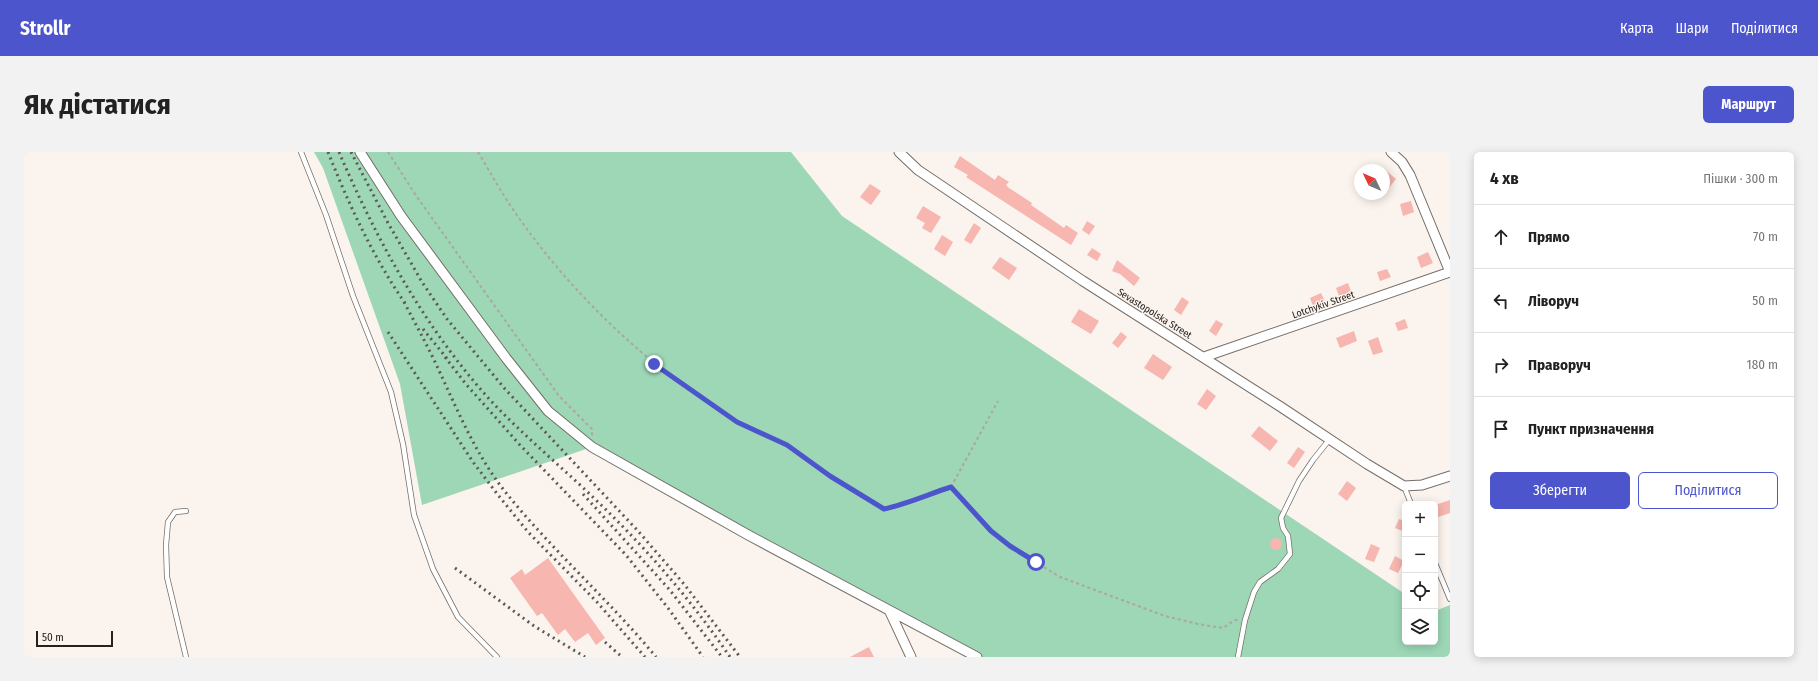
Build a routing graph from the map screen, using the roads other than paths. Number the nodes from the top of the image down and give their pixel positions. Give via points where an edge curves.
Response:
1 (301, 152) edge
2 (360, 152) edge
3 (899, 152) edge
4 (1391, 152) edge
5 (1450, 272) edge
6 (1204, 357) junction
7 (1329, 440) junction
8 (1450, 476) edge
9 (1404, 486) junction
10 (1411, 501) edge
11 (186, 511) dead end
12 (1438, 570) edge
13 (1450, 599) edge
14 (890, 612) junction
15 (186, 657) edge
16 (497, 657) edge
17 (912, 657) edge
18 (977, 657) edge
19 (1238, 657) edge

1 - 16 lane via 391,392 403,444 414,514 433,569 458,617
2 - 14 street via 401,216 548,411 592,447
3 - 6 street, Sevastopolska Street via 924,174 1083,281
4 - 5 street via 1402,162 1410,175
5 - 6 street, Lotchykiv Street
6 - 7 street, Sevastopolska Street
7 - 9 street, Sevastopolska Street
7 - 19 lane via 1299,482 1281,518 1288,536 1290,554 1278,569 1260,582 1254,592 1245,620
8 - 9 street via 1422,485
9 - 10 lane
11 - 15 lane via 175,512 168,522 166,545 167,577
12 - 13 lane
14 - 17 street
14 - 18 street

